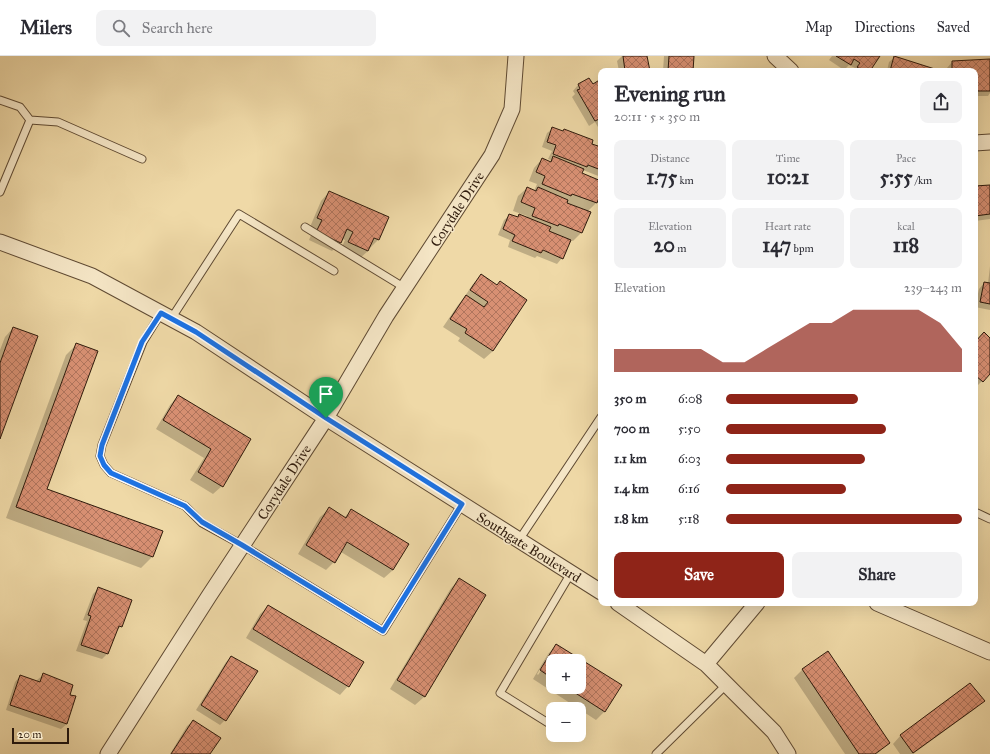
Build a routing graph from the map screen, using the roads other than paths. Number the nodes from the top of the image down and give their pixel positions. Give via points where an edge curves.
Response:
1 (516, 56) edge
2 (775, 56) edge
3 (788, 68) edge
4 (0, 100) edge
5 (30, 120) junction
6 (990, 142) edge
7 (978, 143) edge
8 (142, 159) dead end
9 (0, 192) edge
10 (305, 227) dead end
11 (0, 242) edge
12 (334, 271) dead end
13 (404, 288) junction
14 (166, 316) junction
15 (326, 418) junction
16 (598, 422) edge
17 (462, 504) junction
18 (978, 513) edge
19 (990, 519) edge
20 (519, 540) junction
21 (242, 545) junction
22 (571, 572) junction
23 (598, 590) edge
24 (622, 606) edge
25 (754, 606) edge
26 (885, 606) edge
27 (990, 652) edge
28 (706, 664) junction
29 (726, 684) junction
30 (546, 722) edge
31 (108, 754) edge
32 (656, 754) edge
33 (788, 754) edge

1 - 13 street, Corydale Drive via 512,109 492,155
2 - 3 street
4 - 5 lane via 20,107
5 - 8 lane via 58,122
5 - 9 lane
6 - 7 street
10 - 13 lane
11 - 14 street, Southgate Boulevard via 92,276
12 - 14 lane via 239,214
13 - 15 street, Corydale Drive
14 - 15 street, Southgate Boulevard via 196,332
14 - 21 lane via 142,342 100,456 111,473 185,506 202,522
15 - 17 street, Southgate Boulevard
15 - 21 street, Corydale Drive
16 - 20 lane
17 - 20 street, Southgate Boulevard
17 - 21 lane via 383,631
18 - 19 lane
20 - 22 street, Southgate Boulevard
21 - 31 street, Corydale Drive
22 - 23 street, Southgate Boulevard
22 - 30 lane via 500,693
24 - 28 street
25 - 28 street
26 - 27 street
28 - 29 street
29 - 32 lane
29 - 33 street via 774,732

